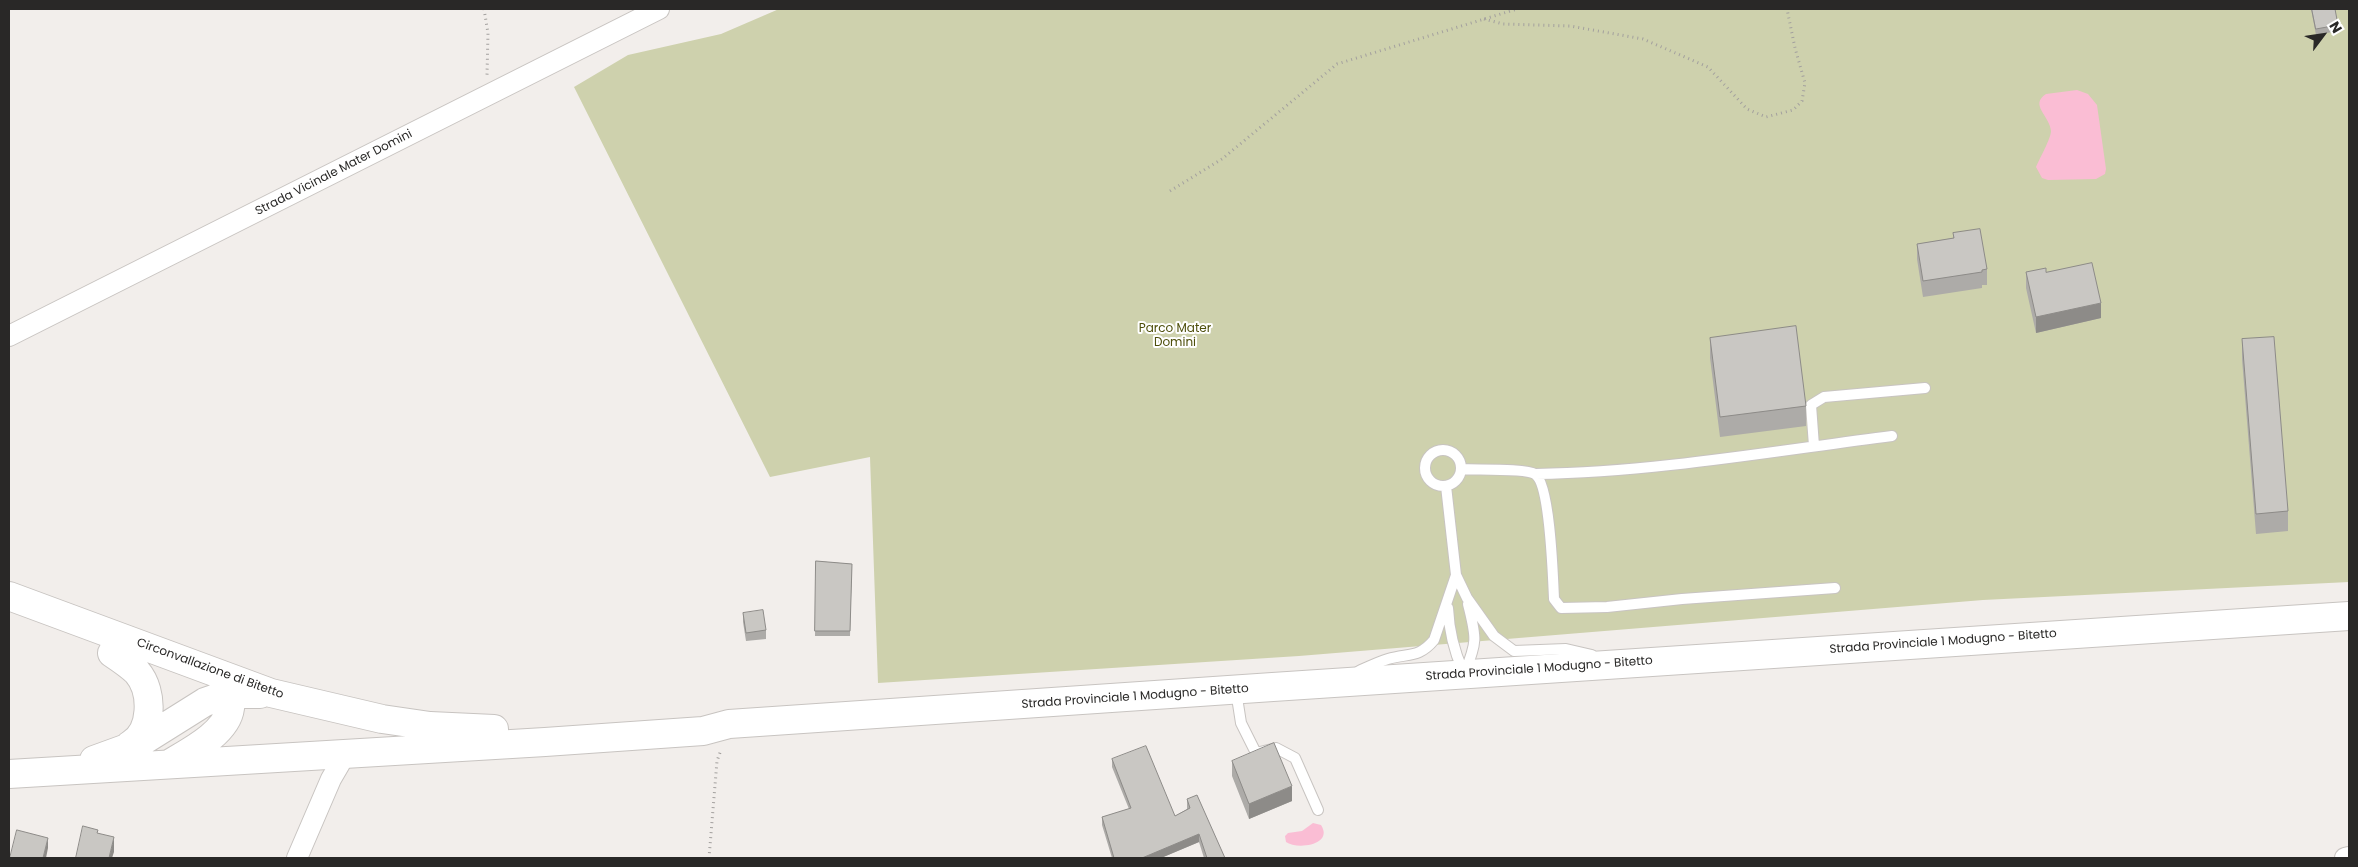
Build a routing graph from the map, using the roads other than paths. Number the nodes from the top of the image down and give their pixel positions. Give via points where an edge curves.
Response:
1 (659, 9) edge
2 (9, 336) edge
3 (1925, 388) dead end
4 (1892, 436) dead end
5 (1814, 446) junction
6 (1462, 469) junction
7 (1536, 474) junction
8 (1446, 486) junction
9 (1456, 576) junction
10 (1835, 588) dead end
11 (9, 596) edge
12 (1467, 598) junction
13 (1448, 602) junction
14 (9, 614) edge
15 (2349, 616) edge
16 (112, 653) junction
17 (1622, 663) junction
18 (1464, 675) junction
19 (225, 684) junction
20 (1328, 684) junction
21 (1236, 690) junction
22 (476, 737) junction
23 (118, 752) junction
24 (345, 755) junction
25 (168, 765) junction
26 (67, 770) junction
27 (9, 774) edge
28 (1318, 810) dead end
29 (2349, 857) edge
30 (297, 858) edge
31 (2345, 858) edge

1 - 2 street, Strada Vicinale Mater Domini
3 - 5 lane via 1824,397 1811,405
4 - 5 lane
5 - 7 lane via 1569,474
6 - 7 lane via 1518,470
6 - 8 lane via 1456,480
6 - 8 lane via 1459,458 1450,450 1432,452 1426,462 1426,474 1434,484
7 - 10 lane via 1541,480 1547,506 1554,599 1561,608
8 - 9 lane
9 - 12 lane
9 - 13 lane
11 - 19 main road, Circonvallazione di Bitetto
12 - 17 lane via 1494,636 1514,651 1566,649
12 - 18 lane via 1476,646
13 - 18 lane via 1448,623
13 - 20 lane via 1434,640 1419,654 1388,659
14 - 16 main road, Circonvallazione di Bitetto
15 - 17 main road, Strada Provinciale 1 Modugno - Bitetto
16 - 19 main road, Circonvallazione di Bitetto
16 - 23 main road via 137,673 143,683 148,714 145,728 134,743
17 - 18 main road, Strada Provinciale 1 Modugno - Bitetto
18 - 20 main road, Strada Provinciale 1 Modugno - Bitetto
19 - 22 main road, Circonvallazione di Bitetto
19 - 22 main road, Circonvallazione di Bitetto via 349,730 434,743
19 - 23 main road via 204,702 138,744
19 - 25 main road via 231,707 225,724
20 - 21 main road, Strada Provinciale 1 Modugno - Bitetto
21 - 22 main road, Strada Provinciale 1 Modugno - Bitetto via 729,724 703,730
21 - 28 lane via 1241,723 1256,753 1276,748 1295,758
22 - 24 main road
23 - 26 main road
24 - 25 main road
24 - 30 street via 331,779
25 - 26 main road
26 - 27 main road
29 - 31 street

